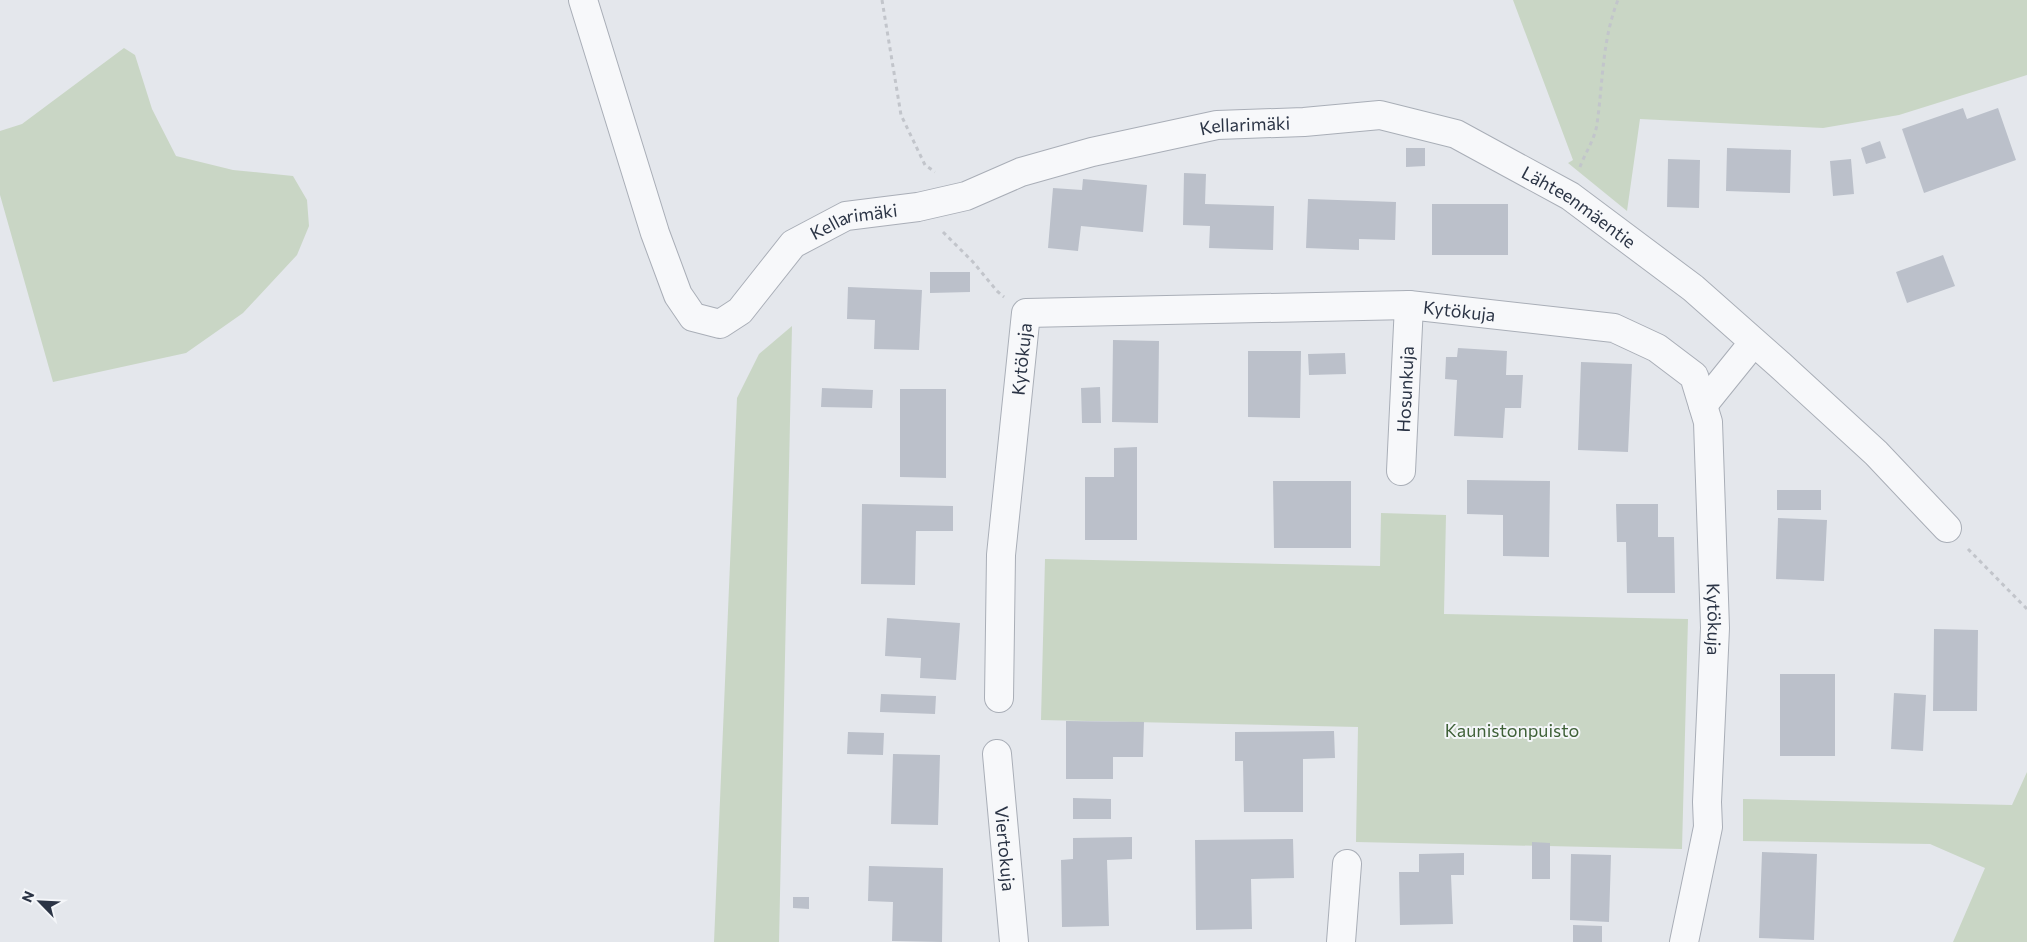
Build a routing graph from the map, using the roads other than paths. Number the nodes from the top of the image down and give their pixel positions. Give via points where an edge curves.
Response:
1 (583, 0) edge
2 (1380, 115) joint
3 (1409, 305) junction
4 (1753, 342) junction
5 (1703, 405) junction
6 (1400, 471) dead end
7 (1947, 528) road end
8 (999, 698) dead end
9 (997, 754) dead end
10 (1347, 864) dead end
11 (1014, 942) edge
12 (1340, 942) edge
13 (1684, 942) edge

1 - 2 street, Kellarimäki via 655,233 678,295 693,317 720,324 740,311 793,244 846,216 918,207 966,196 1030,169 1217,125
2 - 4 street, Lähteenmäentie via 1456,134 1570,196 1692,288
3 - 5 street, Kytökuja via 1614,328 1658,348 1694,376
3 - 6 street, Hosunkuja
3 - 8 street, Kytökuja via 1026,313 1001,555
4 - 5 street
4 - 7 street, Lähteenmäentie via 1876,453
5 - 13 street, Kytökuja via 1708,422 1715,628 1708,827
9 - 11 street, Viertokuja
10 - 12 street

